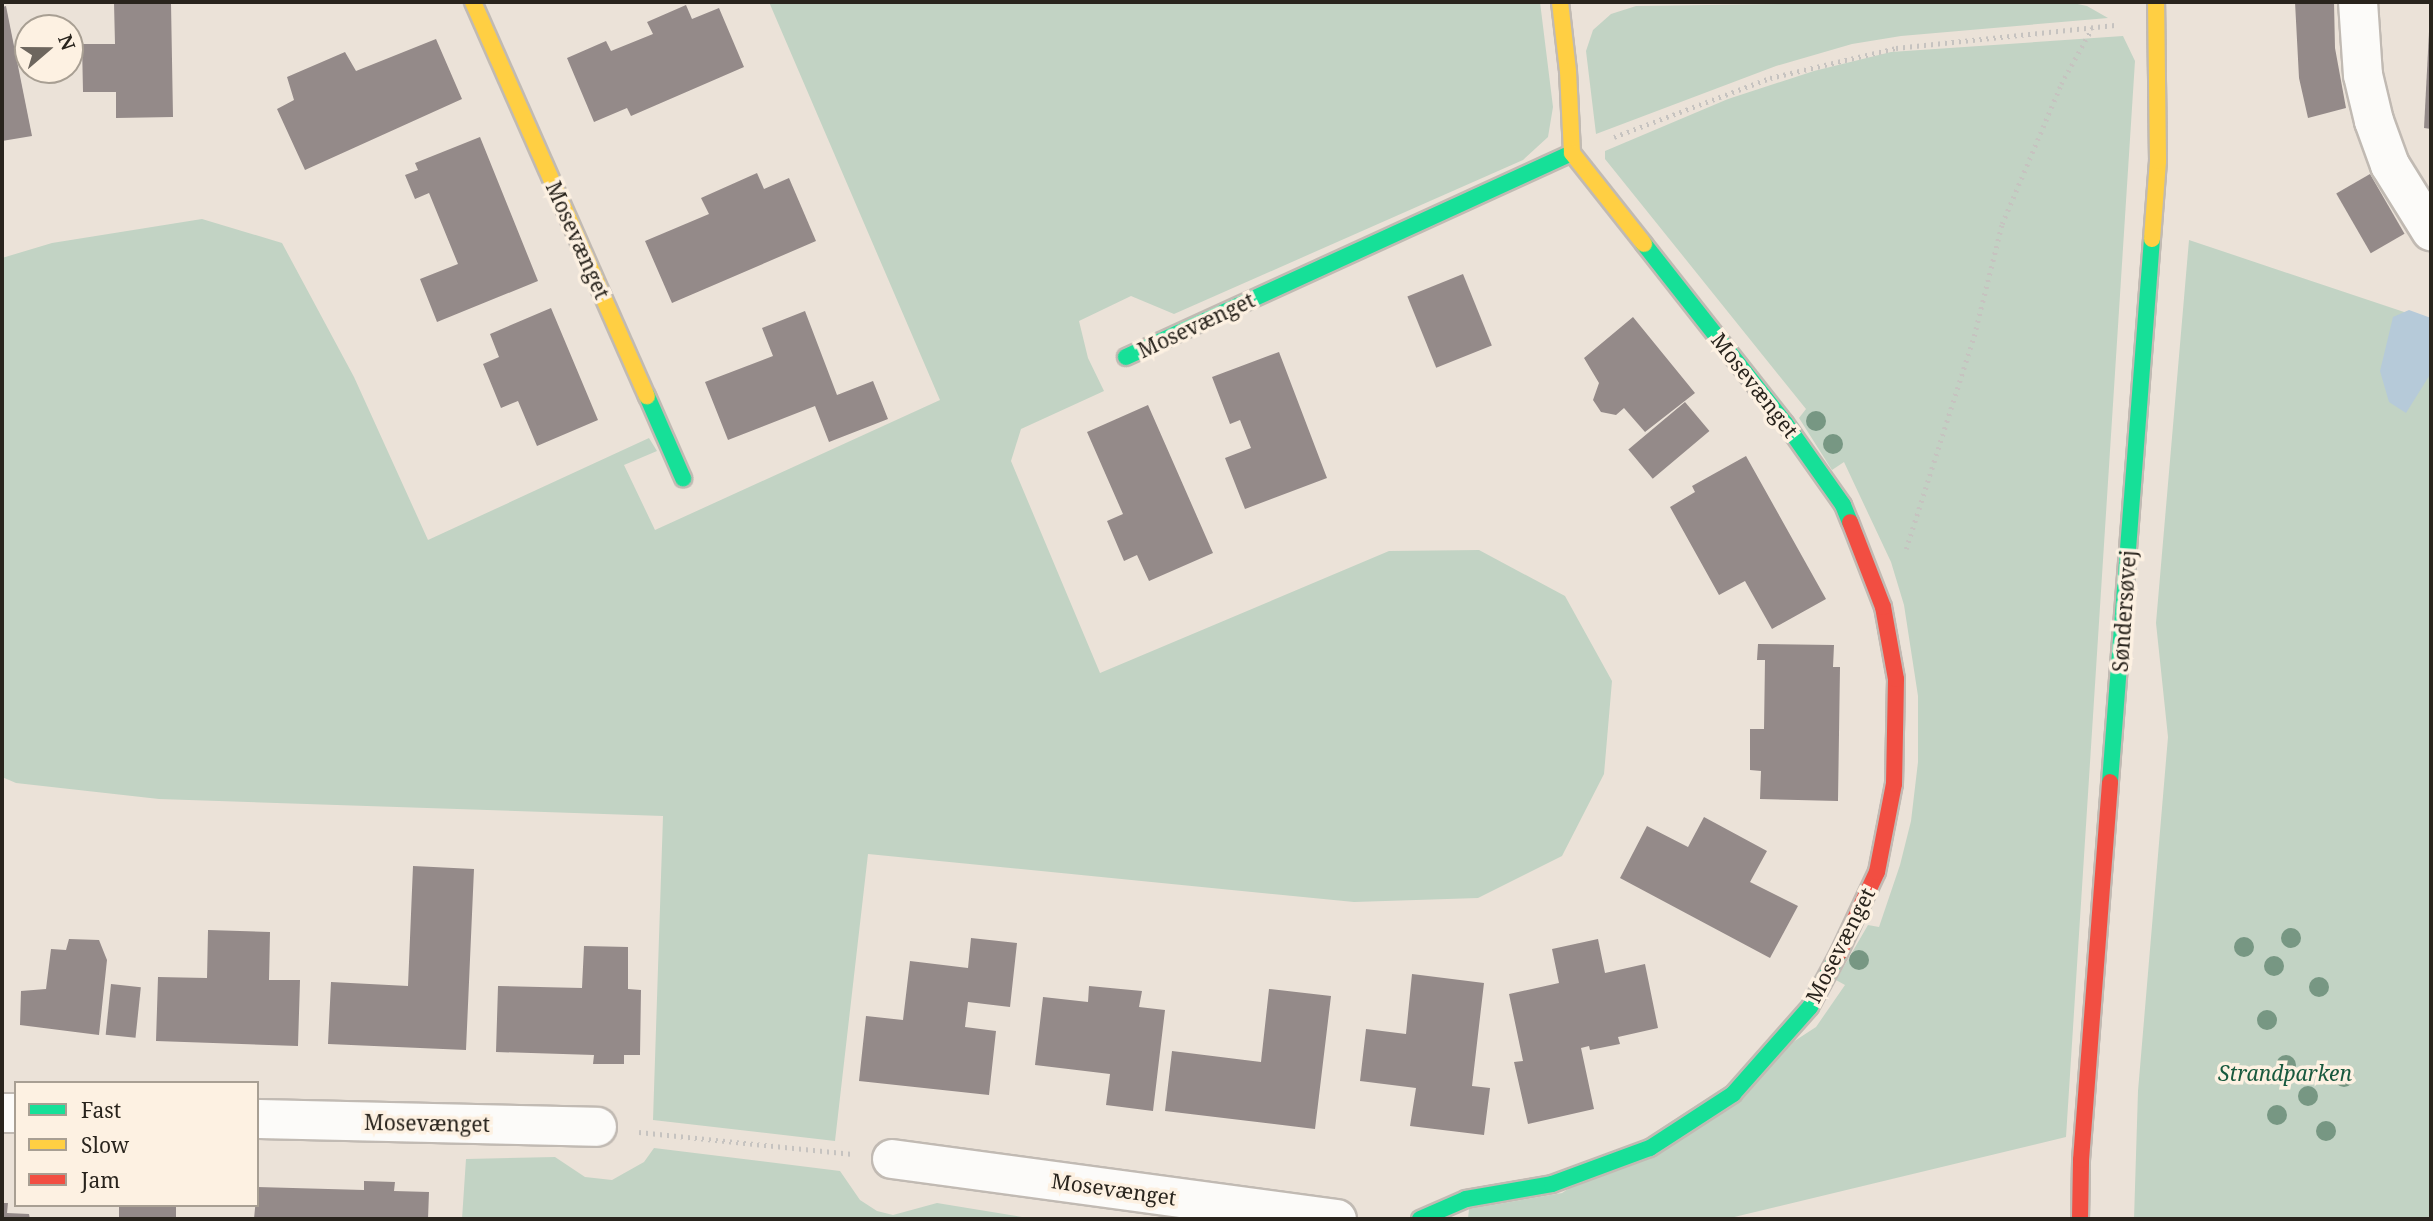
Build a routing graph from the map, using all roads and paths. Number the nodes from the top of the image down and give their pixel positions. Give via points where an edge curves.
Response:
1 (473, 2) edge
2 (1560, 2) edge
3 (2156, 2) edge
4 (2358, 2) edge
5 (2155, 21) junction
6 (2093, 28) junction
7 (1572, 153) junction
8 (2425, 210) edge
9 (1126, 357) dead end
10 (684, 478) dead end
11 (1883, 607) junction
12 (259, 1119) edge
13 (597, 1127) joint
14 (892, 1158) joint
15 (1337, 1219) edge
16 (1420, 1219) edge
17 (2080, 1219) edge

1 - 10 street, Mosevænget
2 - 7 street
3 - 5 street, Søndersøvej
4 - 8 street via 2363,75 2374,121 2390,165
5 - 6 path
5 - 17 street, Søndersøvej via 2158,161
6 - 7 path via 1896,48 1770,78
6 - 11 path via 2060,84 2002,225 1969,349
7 - 9 street, Mosevænget
7 - 11 street, Mosevænget via 1825,476 1843,505
11 - 16 street, Mosevænget via 1896,679 1892,796 1877,872 1810,1007 1733,1094 1650,1148 1552,1184 1466,1199
12 - 13 street, Mosevænget
13 - 14 path
14 - 15 street, Mosevænget

